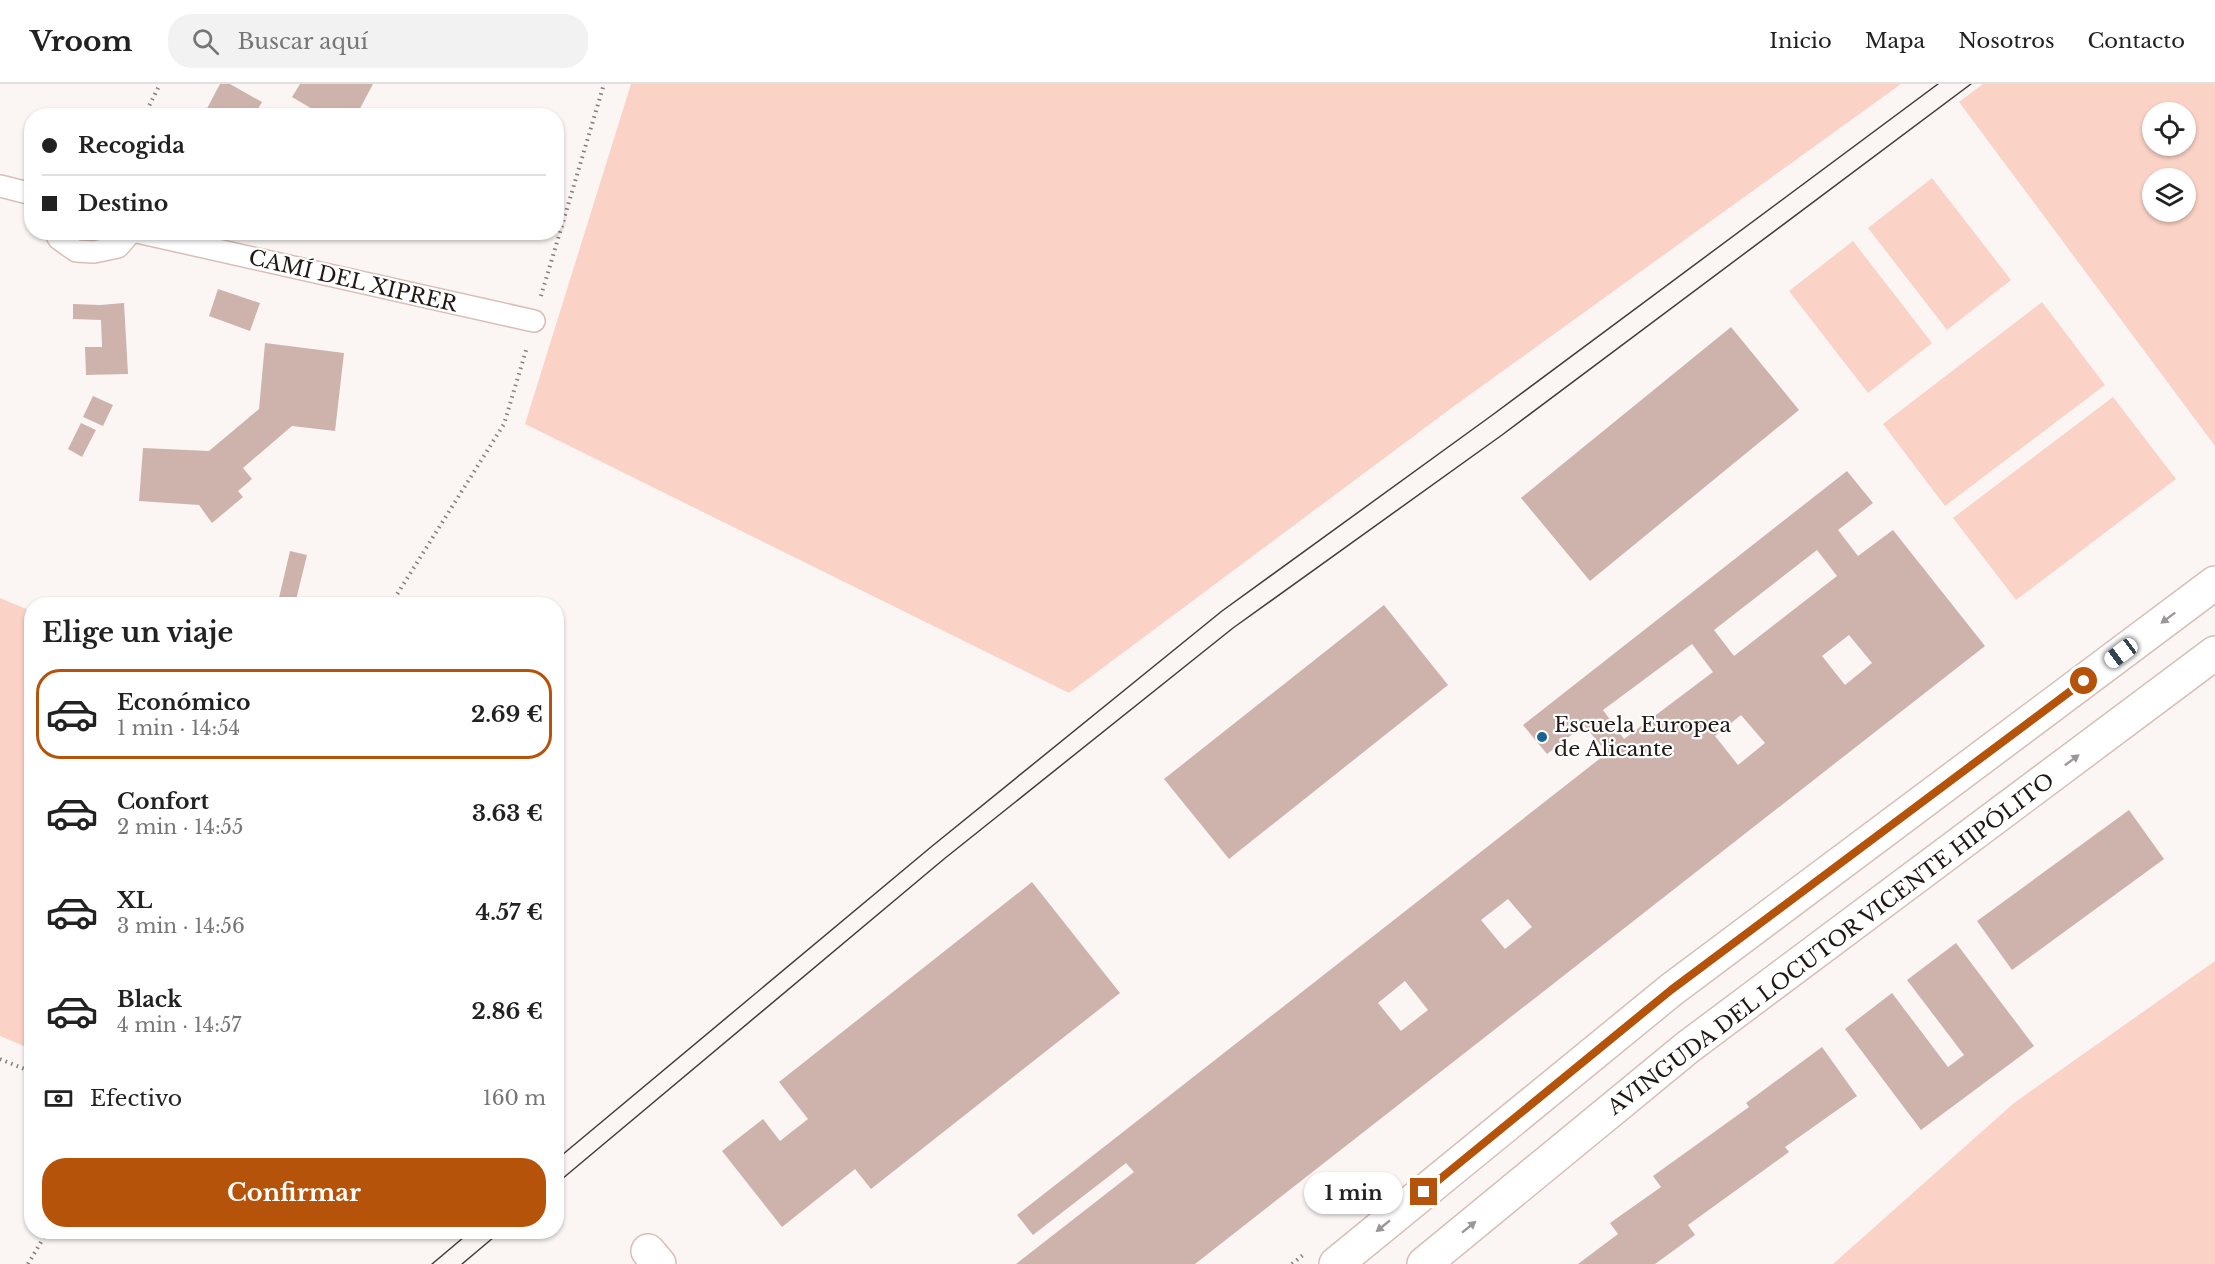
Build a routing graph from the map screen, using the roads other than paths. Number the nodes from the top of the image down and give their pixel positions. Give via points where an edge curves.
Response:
1 (0, 186) edge
2 (24, 192) edge
3 (60, 240) edge
4 (124, 240) edge
5 (173, 240) edge
6 (534, 321) road end
7 (2215, 583) edge
8 (2215, 653) edge
9 (1336, 1264) edge
10 (1424, 1264) edge

1 - 2 lane
3 - 4 lane via 76,251 94,252 118,247
5 - 6 lane, CAMÍ DEL XIPRER
7 -> 9 main road via 1671,990
10 -> 8 main road, AVINGUDA DEL LOCUTOR VICENTE HIPÓLITO via 1689,1047

